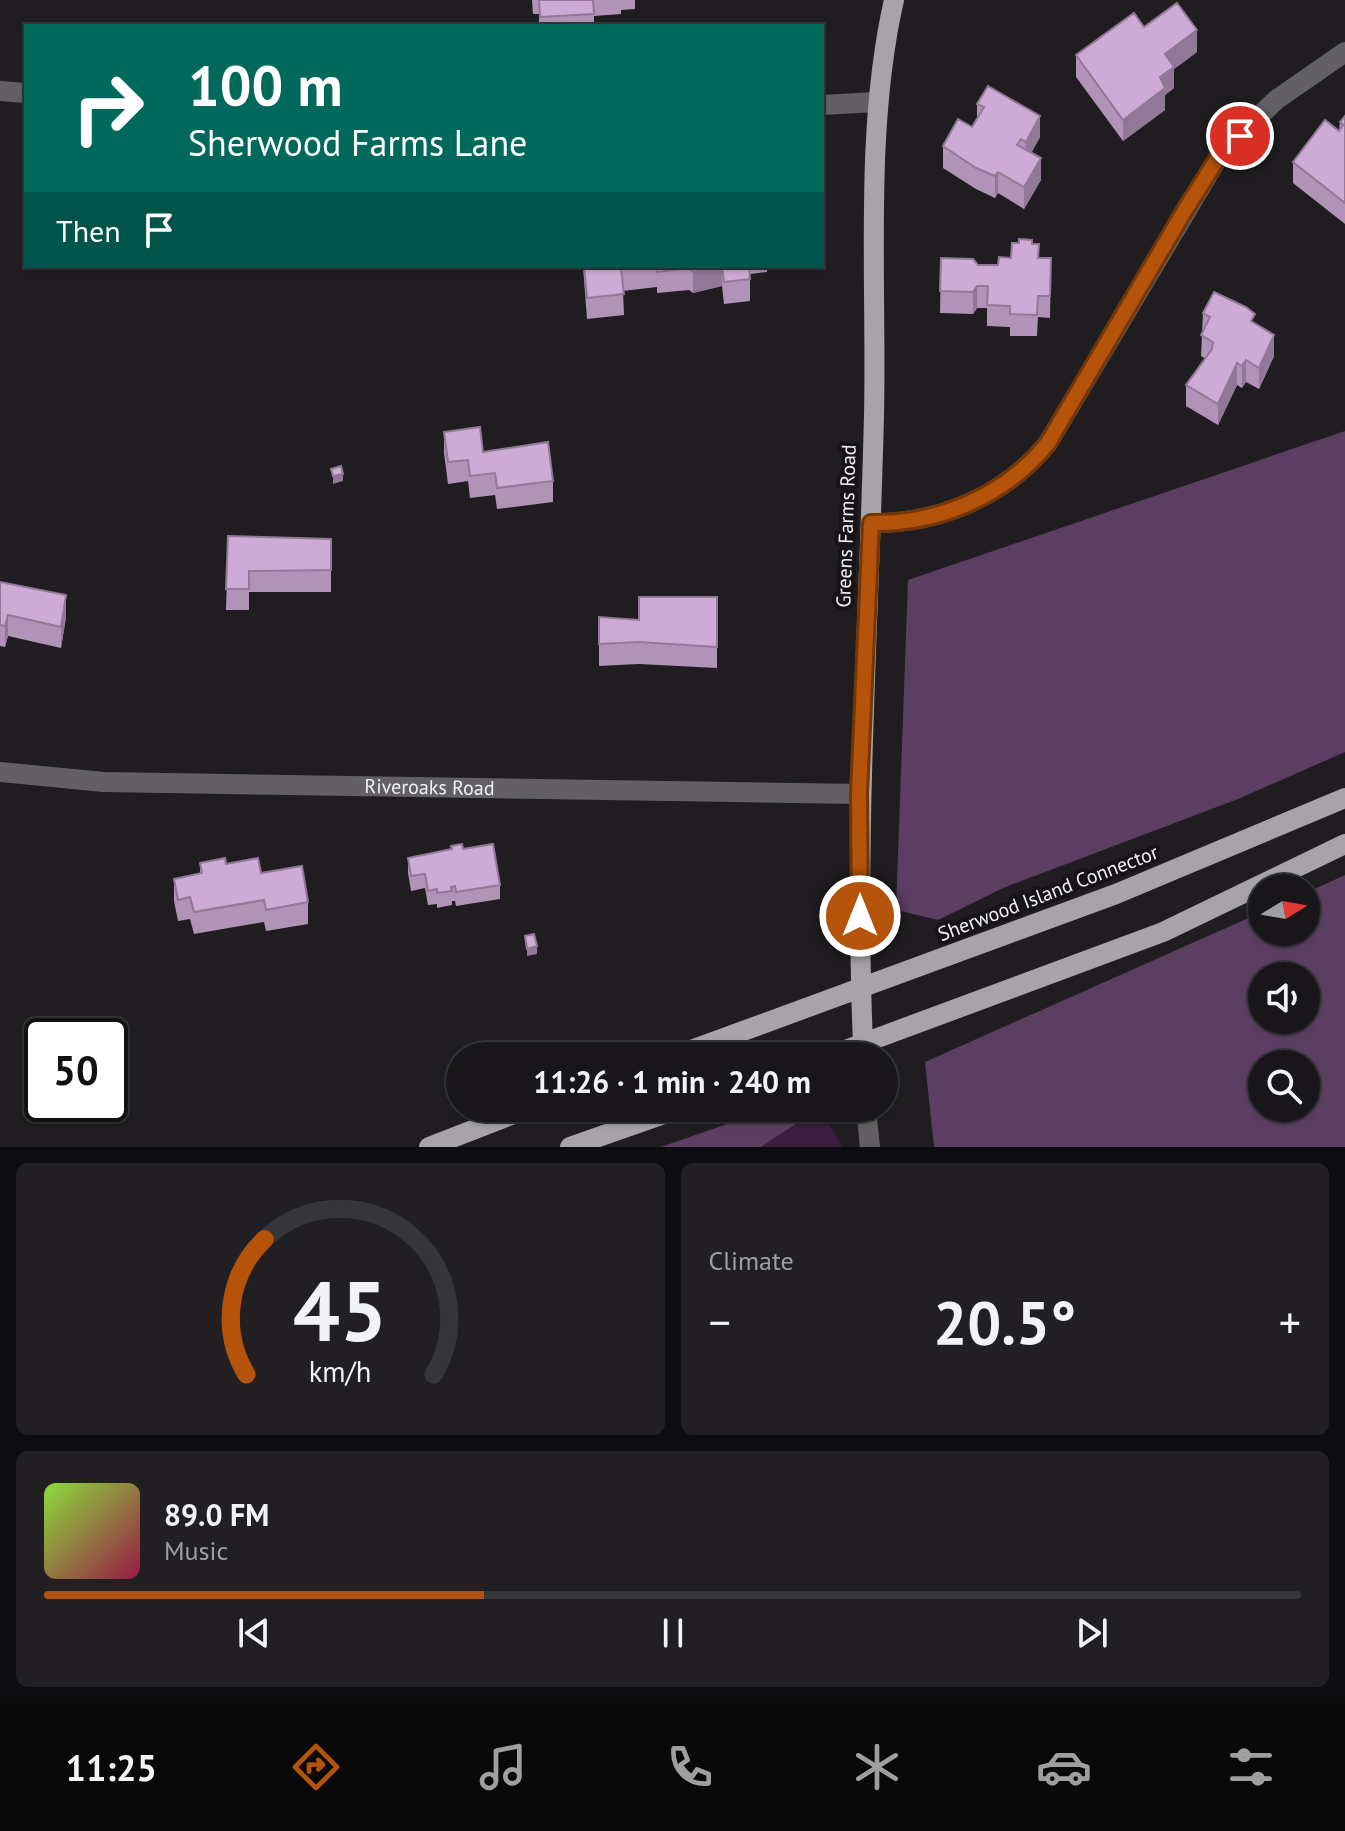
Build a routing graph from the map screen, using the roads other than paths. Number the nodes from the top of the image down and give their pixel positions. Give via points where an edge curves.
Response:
1 (894, 0) edge
2 (1345, 52) edge
3 (0, 91) edge
4 (24, 93) edge
5 (876, 102) junction
6 (824, 105) edge
7 (871, 523) junction
8 (0, 772) edge
9 (859, 794) junction
10 (1345, 798) edge
11 (1345, 844) edge
12 (860, 990) junction
13 (714, 1042) edge
14 (863, 1042) edge
15 (883, 1042) edge
16 (493, 1122) edge
17 (641, 1122) edge
18 (867, 1122) edge
19 (429, 1147) edge
20 (570, 1147) edge
21 (870, 1147) edge

1 - 5 main road, Greens Farms Road
2 - 7 street via 1276,100 1221,153 1034,461 976,500 928,517
3 - 4 street
5 - 6 street
5 - 7 main road, Greens Farms Road
7 - 9 main road, Greens Farms Road
8 - 9 street, Riveroaks Road via 104,782
9 - 12 main road, Greens Farms Road
10 - 12 main road, Sherwood Island Connector via 1116,894
11 - 15 main road via 1163,932
12 - 13 main road, Sherwood Island Connector
12 - 14 main road, Greens Farms Road
16 - 19 main road
17 - 20 main road
18 - 21 street

